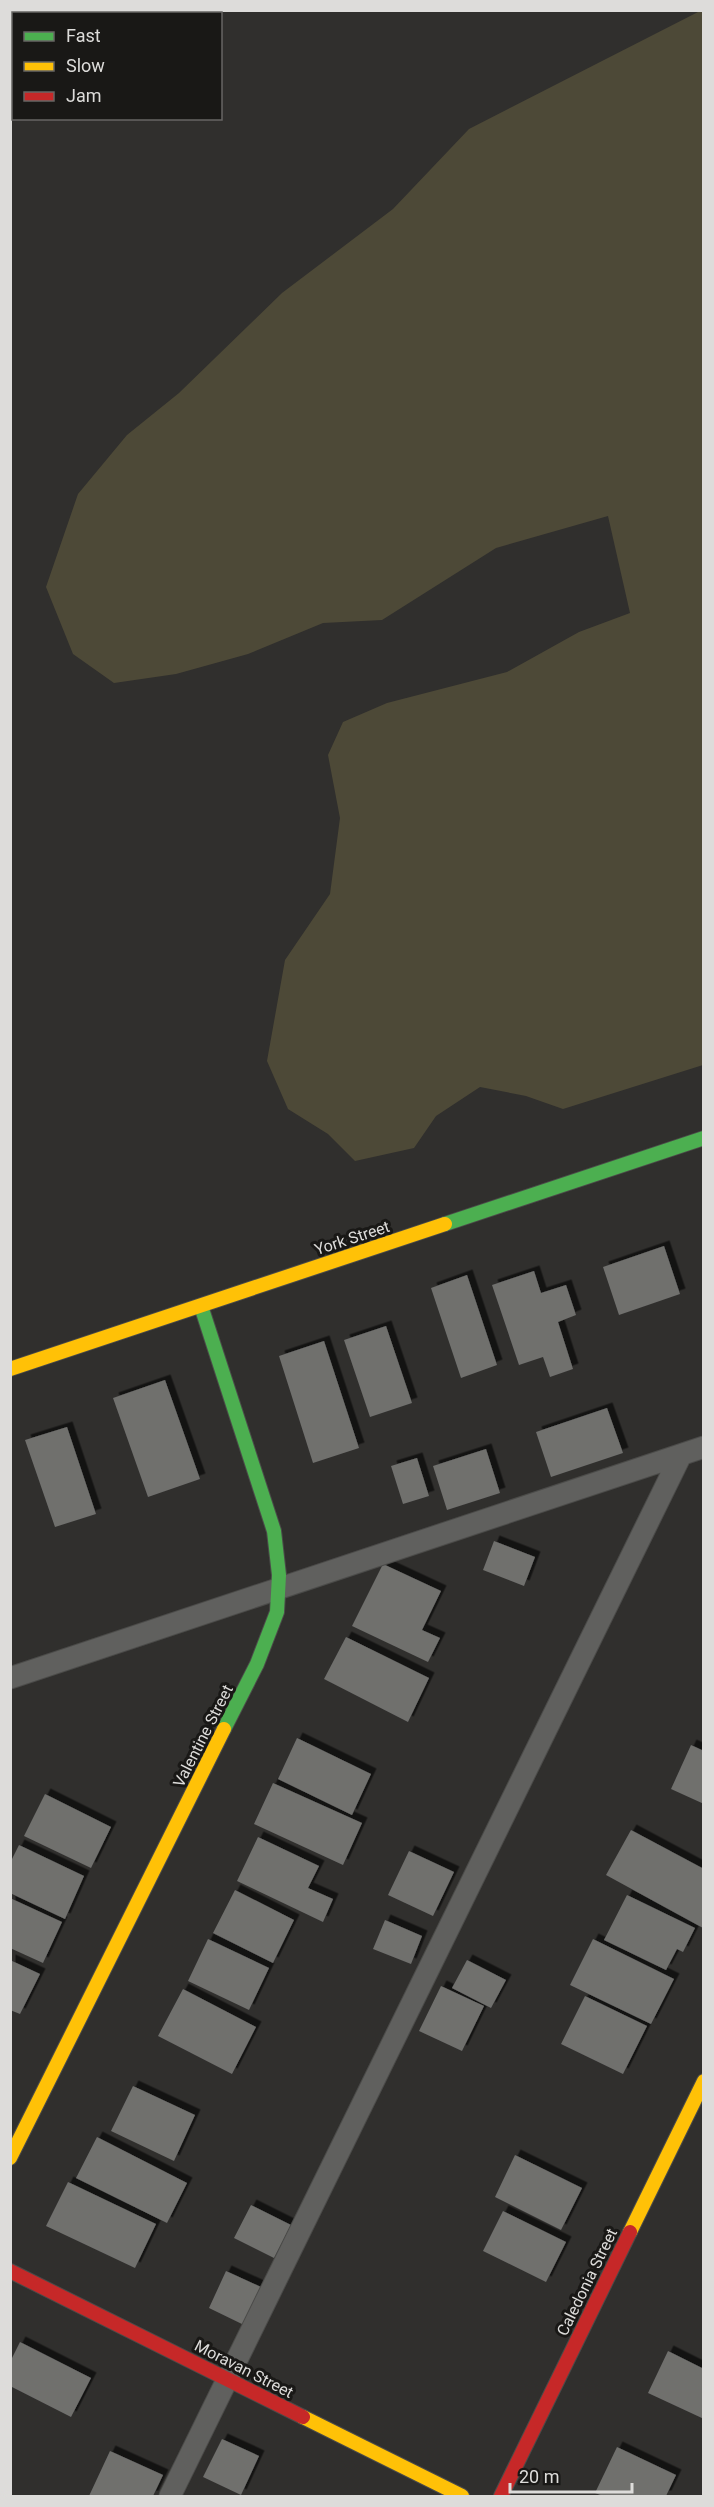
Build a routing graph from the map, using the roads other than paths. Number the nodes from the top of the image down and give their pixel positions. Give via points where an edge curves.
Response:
1 (704, 1138) edge
2 (201, 1306) junction
3 (10, 1369) edge
4 (704, 1447) edge
5 (681, 1455) junction
6 (278, 1590) junction
7 (10, 1678) edge
8 (704, 2082) edge
9 (10, 2158) edge
10 (10, 2271) edge
11 (227, 2379) junction
12 (170, 2496) edge
13 (462, 2496) edge
14 (501, 2496) edge

1 - 2 street, York Street
2 - 3 street, York Street
2 - 6 street, Valentine Street via 274,1531
4 - 5 lane
5 - 6 lane
5 - 11 lane
6 - 7 lane
6 - 9 street, Valentine Street via 277,1612 257,1664
8 - 14 street, Caledonia Street
10 - 11 street, Moravan Street
11 - 12 lane
11 - 13 street, Moravan Street

